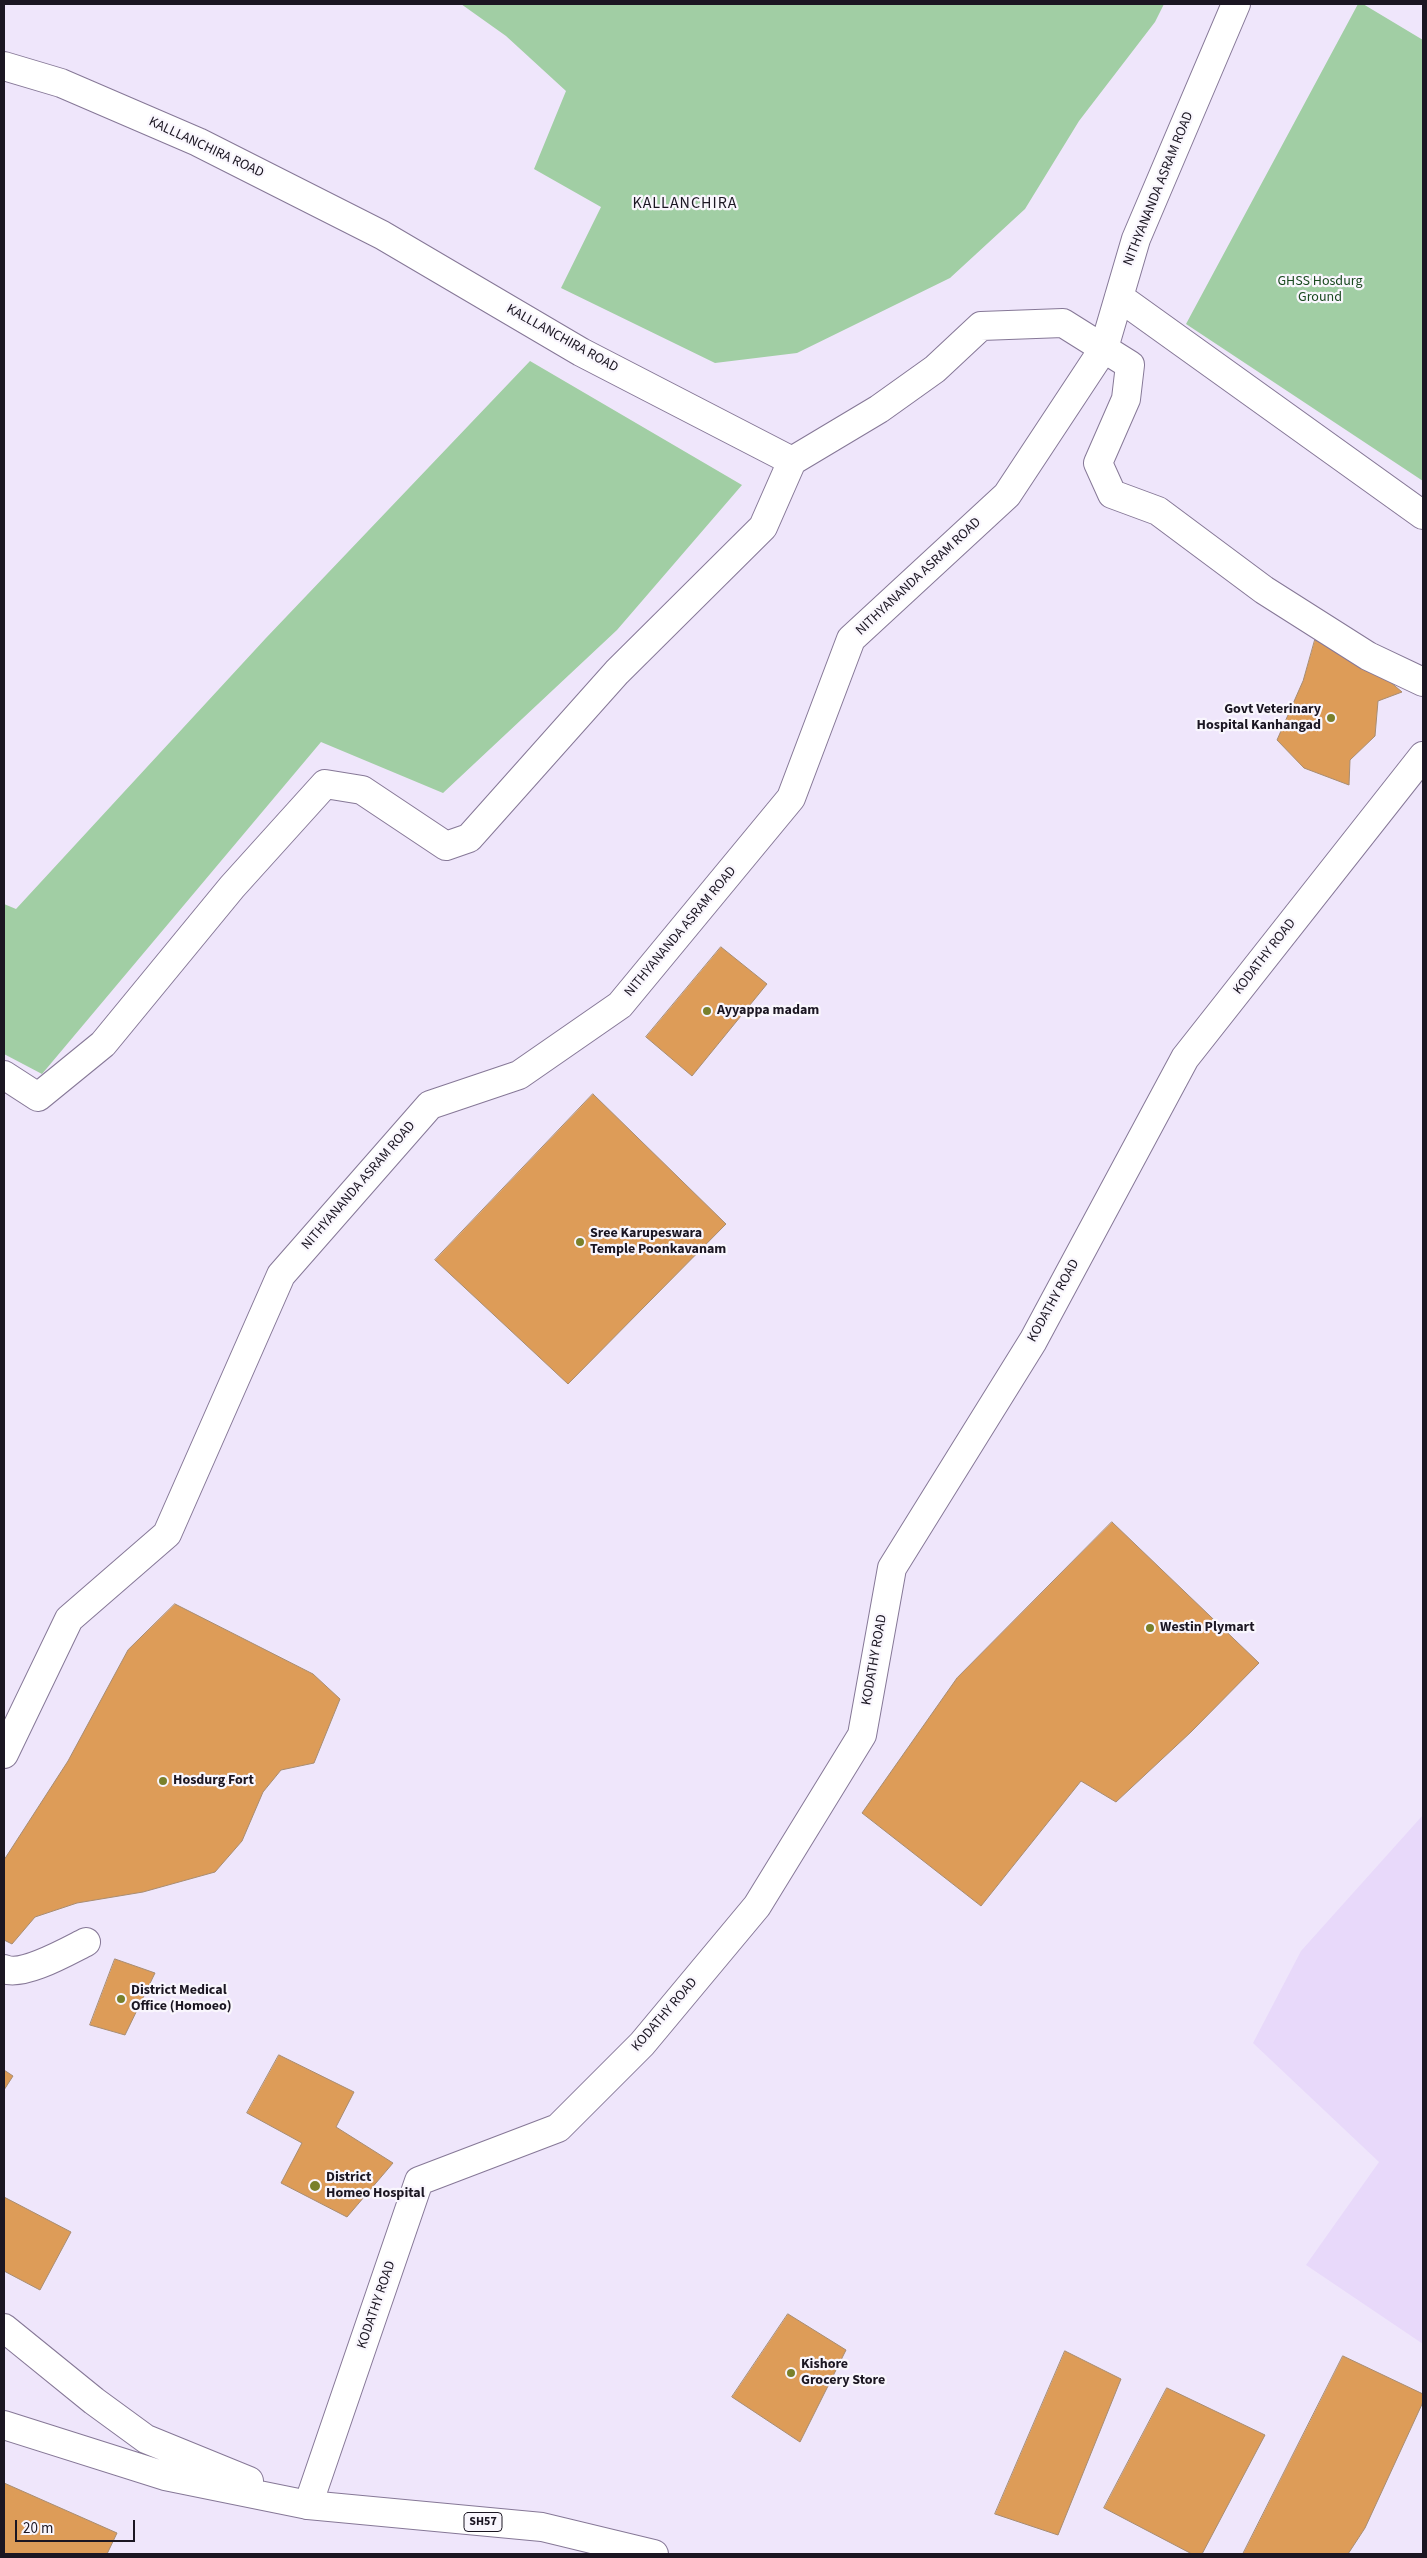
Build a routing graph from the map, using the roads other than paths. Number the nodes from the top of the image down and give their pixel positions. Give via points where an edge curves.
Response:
1 (1236, 4) edge
2 (4, 66) edge
3 (1119, 297) junction
4 (1104, 348) junction
5 (792, 461) junction
6 (1423, 515) edge
7 (1423, 682) edge
8 (1423, 756) edge
9 (4, 1075) edge
10 (4, 1754) edge
11 (86, 1942) dead end
12 (4, 1968) edge
13 (4, 2328) edge
14 (4, 2425) edge
15 (308, 2505) junction
16 (654, 2554) edge

1 - 3 street, NITHYANANDA ASRAM ROAD via 1136,239
2 - 5 street, KALLLANCHIRA ROAD via 60,83 198,142 382,235 581,352
3 - 4 street, NITHYANANDA ASRAM ROAD
3 - 6 street
4 - 5 street via 1063,323 980,326 927,375 879,409
4 - 7 street via 1130,365 1126,399 1098,463 1112,494 1158,511 1264,590 1368,656
4 - 10 street, NITHYANANDA ASRAM ROAD via 1007,495 851,639 791,798 620,1005 519,1075 430,1105 281,1275 168,1534 69,1619
5 - 9 street via 763,527 617,672 469,838 446,846 362,790 325,784 232,887 103,1044 38,1097
8 - 15 street, KODATHY ROAD via 1185,1058 1033,1341 892,1568 862,1734 757,1906 642,2044 558,2128 419,2181
11 - 12 street via 48,1961 10,1971
13 - 15 street via 146,2439
14 - 15 street, SH57 via 165,2476
15 - 16 street, SH57 via 542,2527

